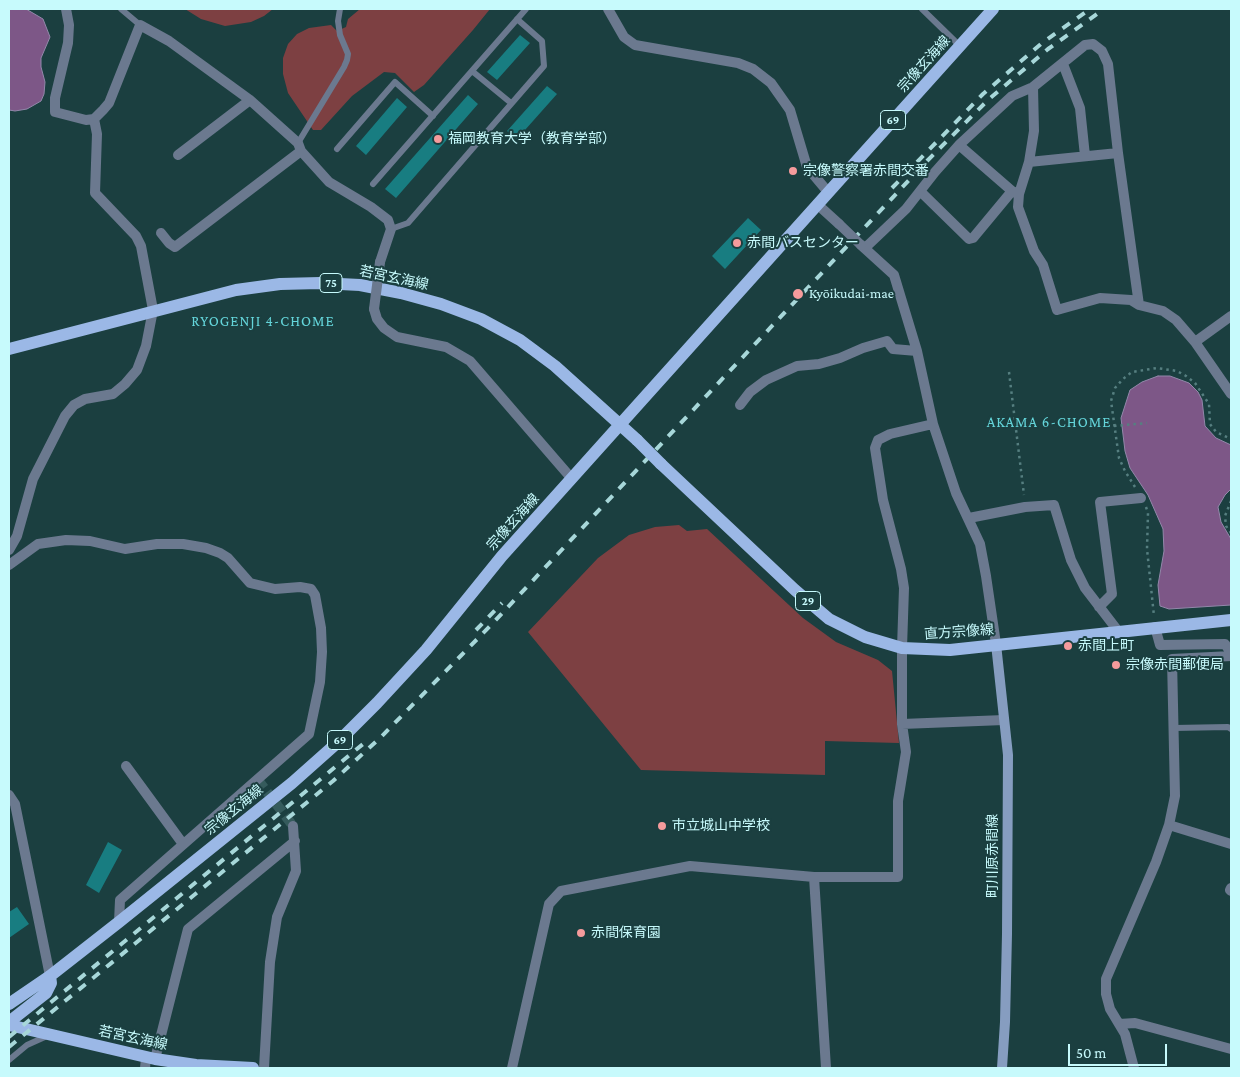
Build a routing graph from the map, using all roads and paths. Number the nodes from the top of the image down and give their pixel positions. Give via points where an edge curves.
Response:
1 (66, 9) edge
2 (121, 9) edge
3 (340, 9) edge
4 (526, 9) edge
5 (608, 9) edge
6 (922, 9) edge
7 (993, 9) edge
8 (517, 19) junction
9 (140, 25) junction
10 (960, 46) junction
11 (1063, 64) junction
12 (472, 71) junction
13 (1033, 87) junction
14 (250, 100) junction
15 (511, 103) junction
16 (433, 116) junction
17 (94, 119) junction
18 (959, 145) junction
19 (299, 147) junction
20 (337, 148) dead end
21 (1118, 153) junction
22 (178, 155) dead end
23 (1085, 156) junction
24 (1029, 162) junction
25 (373, 184) dead end
26 (828, 192) junction
27 (921, 192) junction
28 (1015, 192) junction
29 (817, 204) junction
30 (391, 229) junction
31 (161, 233) dead end
32 (863, 247) junction
33 (1139, 305) junction
34 (154, 310) junction
35 (1231, 316) edge
36 (1195, 342) junction
37 (9, 349) edge
38 (917, 351) junction
39 (1009, 372) dead end
40 (1231, 394) edge
41 (740, 405) dead end
42 (1147, 423) dead end
43 (621, 424) junction
44 (933, 424) junction
45 (1114, 426) junction
46 (1231, 439) edge
47 (572, 479) junction
48 (1141, 498) junction
49 (1231, 501) edge
50 (1025, 507) junction
51 (969, 518) junction
52 (1231, 534) edge
53 (9, 550) edge
54 (9, 565) edge
55 (1099, 607) junction
56 (1231, 620) edge
57 (1155, 627) junction
58 (1118, 631) junction
59 (996, 644) junction
60 (902, 648) junction
61 (1231, 655) edge
62 (1004, 720) junction
63 (902, 724) junction
64 (1174, 728) junction
65 (1231, 729) edge
66 (126, 766) dead end
67 (9, 795) edge
68 (293, 826) tunnel mouth
69 (1168, 826) junction
70 (295, 841) junction
71 (184, 844) junction
72 (1231, 844) edge
73 (814, 876) junction
74 (120, 922) junction
75 (50, 976) junction
76 (9, 1004) edge
77 (9, 1023) edge
78 (1119, 1024) junction
79 (49, 1035) junction
80 (1231, 1049) edge
81 (9, 1060) edge
82 (149, 1062) edge
83 (253, 1068) edge
84 (264, 1068) edge
85 (512, 1068) edge
86 (826, 1068) edge
87 (1002, 1068) edge
88 (1134, 1068) edge

1 - 17 street via 68,43 55,98 55,112
2 - 9 lane
3 - 19 lane via 340,36 348,60
4 - 8 lane
5 - 26 street via 624,37 635,45 738,63 753,69 771,83 790,110 807,167
6 - 10 lane
7 - 10 main road, 宗像玄海線 / 69
8 - 12 lane
8 - 15 lane via 542,41 544,66
9 - 14 street via 169,41
9 - 17 street via 109,103
10 - 26 main road, 宗像玄海線 / 69
11 - 13 street
11 - 21 street via 1085,45 1093,44 1102,50 1108,64
11 - 23 street via 1080,108
12 - 15 lane
12 - 16 lane
13 - 18 street via 1012,96
13 - 24 street via 1034,131
14 - 19 street
14 - 22 street
15 - 30 lane via 408,224
16 - 20 lane via 394,82
16 - 25 lane
17 - 34 street via 97,134 95,193 136,236
18 - 27 street
18 - 28 street
19 - 30 street via 329,182 371,207 388,220
19 - 31 street via 175,247
21 - 23 street
21 - 33 street
23 - 24 street
24 - 28 street
26 - 29 main road, 宗像玄海線 / 69
27 - 28 street via 969,239
27 - 32 street
28 - 33 street via 1018,208 1058,310 1100,298 1131,300
29 - 32 street, bridge
29 - 43 main road, 宗像玄海線 / 69
30 - 47 street, bridge via 380,262 374,309 377,320 397,337 446,347 470,361
32 - 38 street via 894,275
33 - 36 street via 1163,312 1176,320
34 - 37 main road, 若宮玄海線 / 75
34 - 43 main road, 若宮玄海線 / 75 via 236,290 280,284 360,285 401,293 481,318 520,340
34 - 53 street via 137,370 126,384 112,394 85,399 74,405 65,416 33,478 17,536
35 - 36 street
36 - 40 street
38 - 41 street via 893,349 887,341 819,364 797,366 766,380
38 - 44 street
39 - 50 path
42 - 45 path
43 - 47 main road, 宗像玄海線 / 69
43 - 60 main road, 直方宗像線 / 29, bridge via 829,619 865,637
44 - 51 street via 956,493
44 - 60 street via 890,434 878,440 875,448 883,500 904,588
45 - 46 path via 1111,401 1115,388 1132,372 1157,368 1177,371 1195,383 1209,404 1210,424 1216,432
45 - 48 path via 1119,458
47 - 74 main road, 宗像玄海線 / 69 via 502,556 426,650 337,743
48 - 55 street via 1100,502 1112,594
48 - 57 path via 1148,513 1147,550
49 - 52 path via 1225,516
50 - 51 street
50 - 55 street via 1054,505 1071,560
51 - 59 street via 980,544
54 - 71 street via 38,544 66,540 90,541 125,549 183,544 220,552 250,583 275,589 300,587 310,589 315,595 322,652 320,682 309,734
55 - 58 street
56 - 57 main road, 直方宗像線 / 29
57 - 58 main road, 直方宗像線 / 29
57 - 61 street via 1160,645 1225,644
58 - 59 main road, 直方宗像線 / 29
59 - 60 main road, 直方宗像線 / 29 via 950,650
59 - 62 main road, 町川原赤間線
60 - 63 street
61 - 64 street via 1172,659
62 - 63 street
62 - 87 main road, 町川原赤間線 via 1008,755
63 - 73 street via 906,752 898,801 898,877
64 - 65 lane
64 - 69 street via 1175,796
66 - 71 street
67 - 75 street via 15,804
68 - 70 street
69 - 72 street
69 - 78 street via 1145,890 1106,980 1110,1009
70 - 82 street via 188,930
70 - 84 street via 296,871 277,917 270,962
71 - 74 street via 120,900
73 - 85 street via 690,866 561,891 549,904
73 - 86 street
74 - 75 main road, 宗像玄海線 / 69
75 - 76 main road, 宗像玄海線 / 69
75 - 77 main road via 51,983 46,993
77 - 79 main road, 若宮玄海線
78 - 80 street via 1135,1023
78 - 88 street
79 - 81 lane via 27,1045
79 - 82 main road, 若宮玄海線 via 102,1046
82 - 83 main road, 若宮玄海線

